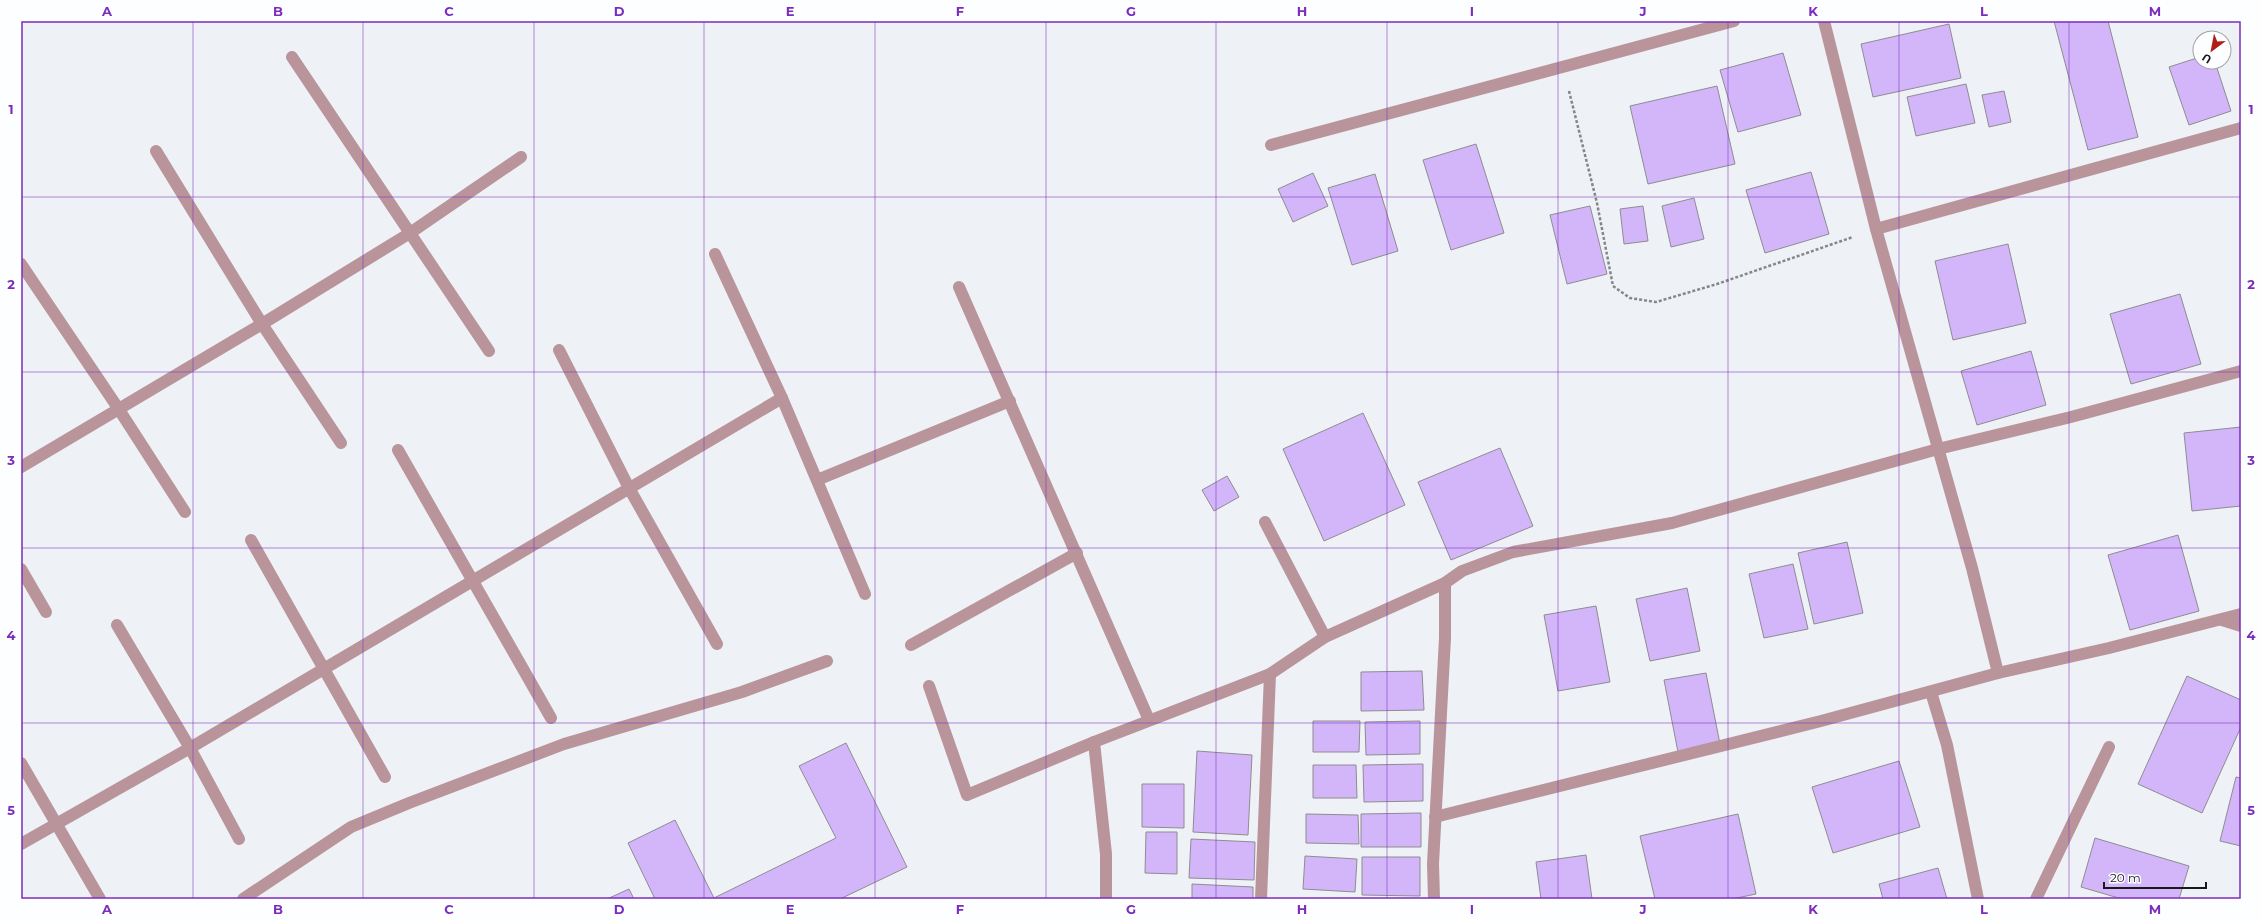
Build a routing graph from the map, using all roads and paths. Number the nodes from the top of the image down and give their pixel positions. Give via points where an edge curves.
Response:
1 (1734, 21) edge
2 (1824, 21) edge
3 (292, 58) dead end
4 (1563, 67) junction
5 (2241, 128) edge
6 (1271, 145) dead end
7 (156, 151) dead end
8 (521, 157) dead end
9 (1876, 229) junction
10 (410, 233) junction
11 (715, 254) dead end
12 (21, 264) edge
13 (959, 287) dead end
14 (262, 324) junction
15 (559, 350) dead end
16 (489, 351) dead end
17 (2241, 371) edge
18 (782, 398) junction
19 (1010, 401) junction
20 (118, 408) junction
21 (341, 443) dead end
22 (1938, 449) junction
23 (398, 450) dead end
24 (21, 467) edge
25 (816, 480) junction
26 (629, 488) junction
27 (185, 512) dead end
28 (1265, 522) dead end
29 (251, 540) dead end
30 (1077, 553) junction
31 (21, 569) edge
32 (472, 581) junction
33 (1445, 583) junction
34 (865, 594) dead end
35 (46, 612) dead end
36 (2241, 614) edge
37 (2222, 620) junction
38 (117, 625) dead end
39 (2241, 626) edge
40 (1325, 637) junction
41 (717, 644) dead end
42 (911, 645) dead end
43 (827, 661) dead end
44 (324, 668) junction
45 (1998, 672) junction
46 (1270, 674) junction
47 (929, 686) dead end
48 (1931, 692) junction
49 (551, 718) dead end
50 (1149, 720) junction
51 (1094, 742) junction
52 (2109, 747) dead end
53 (190, 748) junction
54 (21, 763) edge
55 (386, 777) dead end
56 (1436, 817) junction
57 (56, 826) junction
58 (239, 839) dead end
59 (21, 844) edge
60 (100, 899) edge
61 (243, 899) edge
62 (1106, 899) edge
63 (1261, 899) edge
64 (1434, 899) edge
65 (1978, 899) edge
66 (2036, 899) edge

1 - 4 street
2 - 9 street
3 - 10 street
4 - 6 street
4 - 9 path via 1597,203 1613,286 1630,298 1656,302 1717,284
5 - 9 street
7 - 14 street
8 - 10 street
9 - 22 street
10 - 14 street
10 - 16 street
11 - 18 street
12 - 20 street
13 - 19 street
14 - 20 street
14 - 21 street
15 - 26 street
17 - 22 street via 2071,417
18 - 25 street
18 - 26 street
19 - 25 street
19 - 30 street
20 - 24 street
20 - 27 street
22 - 33 street via 1672,523 1513,552 1462,571
22 - 45 street
23 - 32 street
25 - 34 street
26 - 32 street
26 - 41 street
28 - 40 street
29 - 44 street
30 - 42 street
30 - 50 street
31 - 35 street
32 - 44 street
32 - 49 street
33 - 40 street
33 - 56 street via 1445,638
36 - 37 street
37 - 39 street
37 - 45 street
38 - 53 street
40 - 46 street
43 - 61 street via 742,692 564,744 409,803 351,827
44 - 53 street
44 - 55 street
45 - 48 street
46 - 50 street
46 - 63 street
47 - 51 street via 966,795
48 - 56 street
48 - 65 street via 1947,745
50 - 51 street
51 - 62 street via 1106,854
52 - 66 street
53 - 57 street
53 - 58 street
54 - 57 street
56 - 64 street
57 - 59 street
57 - 60 street

